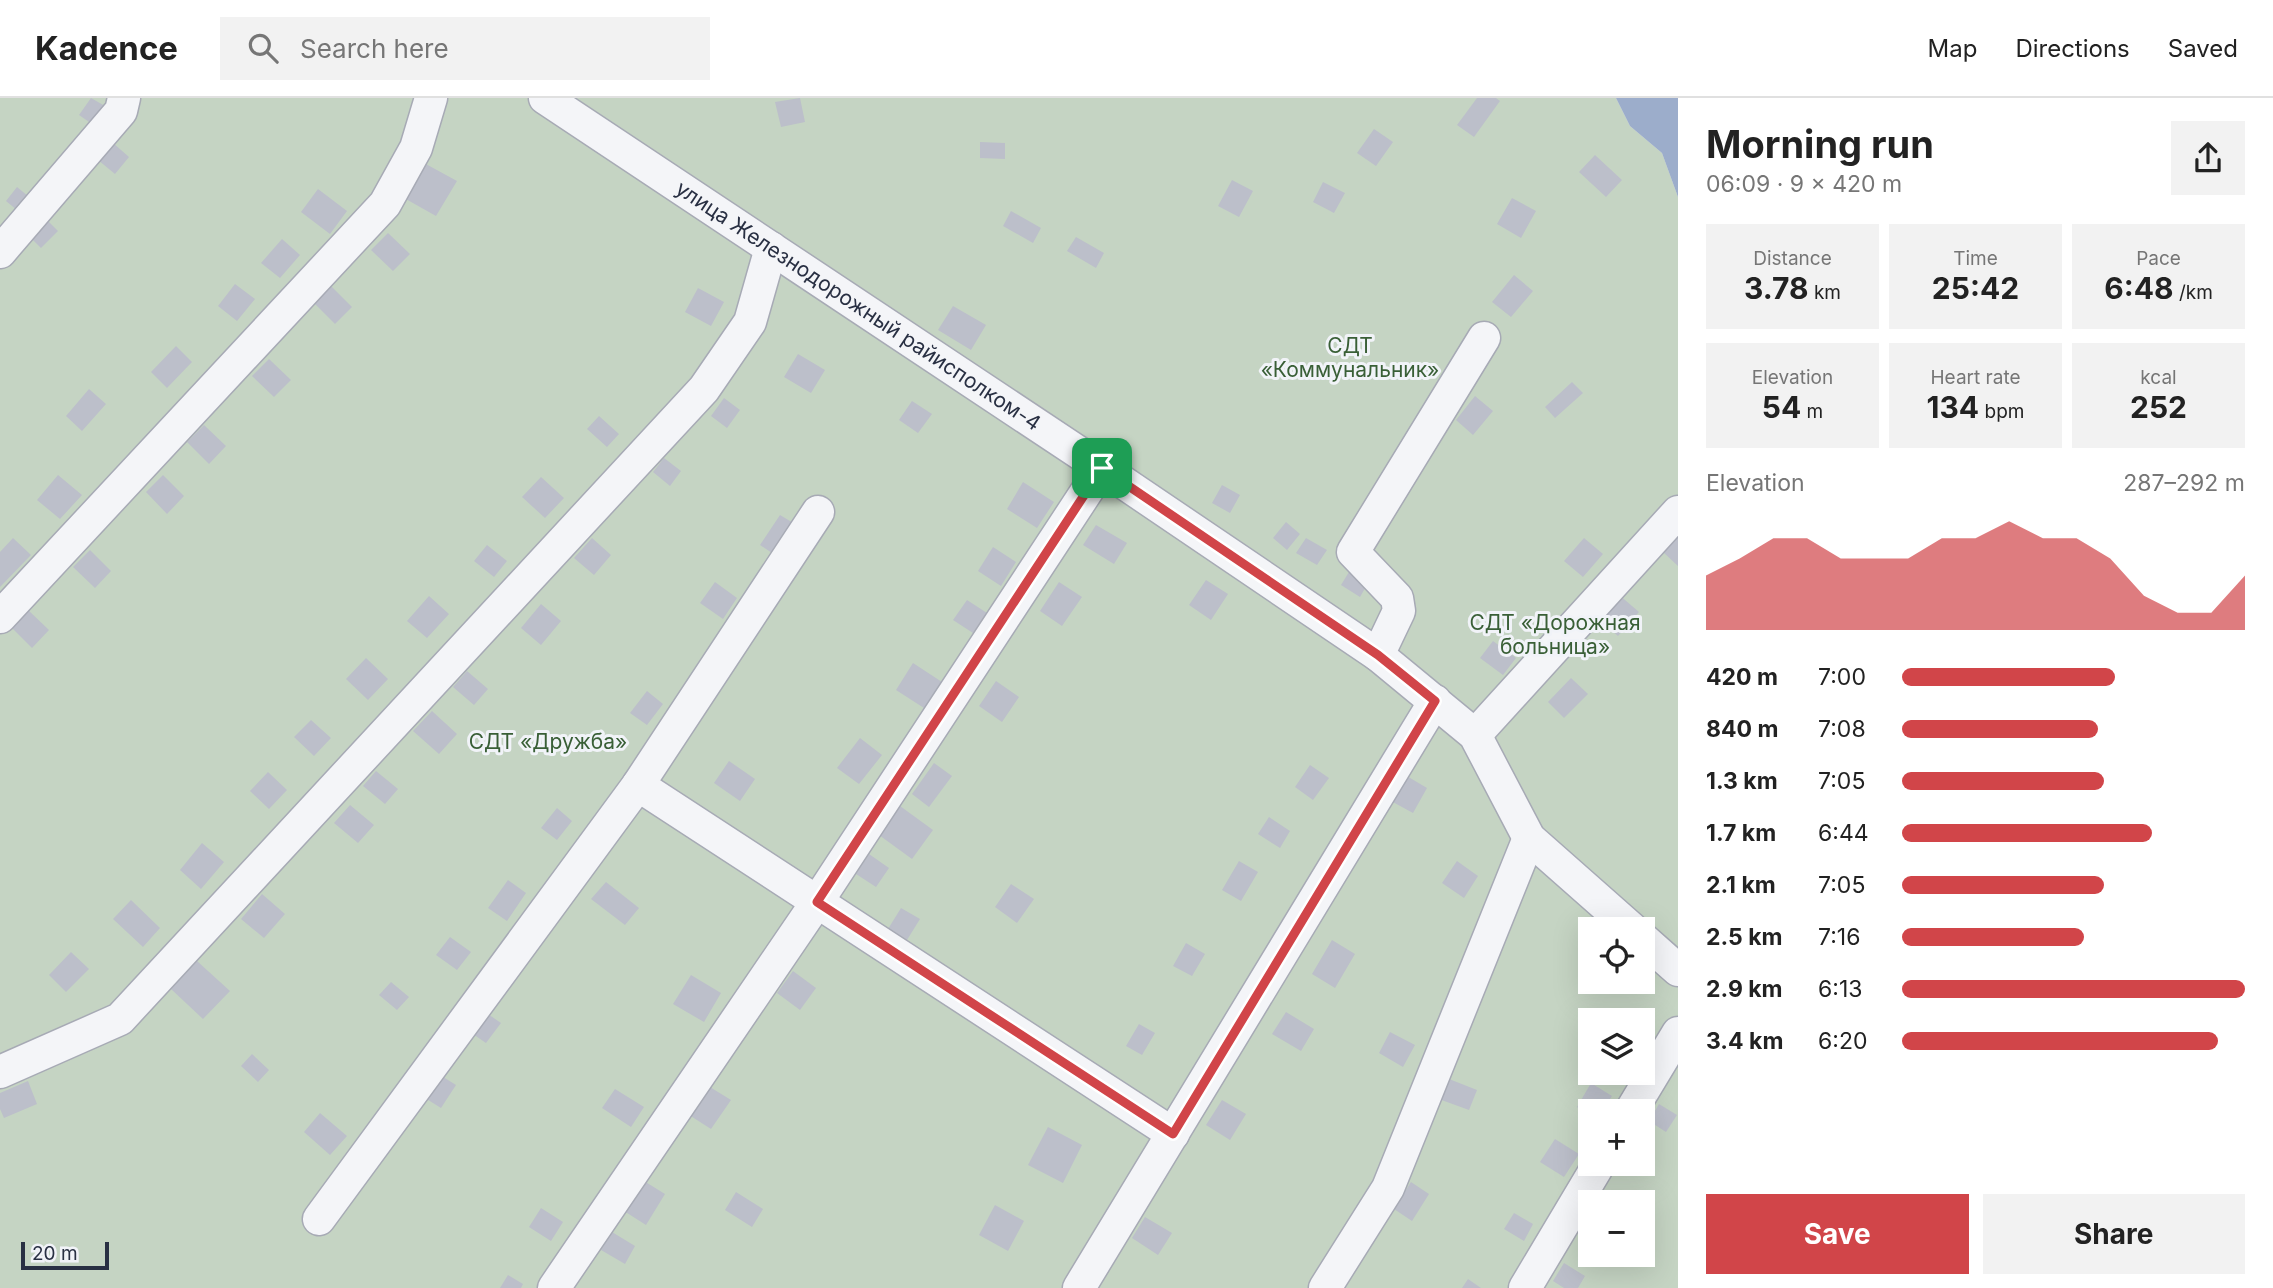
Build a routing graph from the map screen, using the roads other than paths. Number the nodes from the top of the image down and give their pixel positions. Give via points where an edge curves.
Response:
1 (124, 98) edge
2 (430, 98) edge
3 (545, 98) edge
4 (772, 248) junction
5 (0, 252) edge
6 (1484, 338) dead end
7 (1102, 468) junction
8 (818, 512) dead end
9 (1678, 512) edge
10 (0, 617) edge
11 (1378, 655) junction
12 (1435, 701) junction
13 (1475, 735) junction
14 (638, 785) junction
15 (1529, 838) junction
16 (817, 902) junction
17 (1618, 917) edge
18 (1655, 950) edge
19 (1678, 970) edge
20 (1678, 1033) edge
21 (0, 1072) edge
22 (1638, 1099) edge
23 (1173, 1134) junction
24 (1593, 1176) edge
25 (319, 1219) dead end
26 (554, 1288) edge
27 (1079, 1288) edge
28 (1325, 1288) edge
29 (1525, 1288) edge

1 - 5 street via 121,111
2 - 10 street via 416,148 385,204
3 - 4 street, улица Железнодорожный райисполком-4
4 - 7 street, улица Железнодорожный райисполком-4
4 - 21 street via 750,322 704,389 120,1019
6 - 11 street via 1353,552 1397,598 1399,611
7 - 11 street, улица Железнодорожный райисполком-4
7 - 16 street
8 - 14 street
9 - 13 street
11 - 12 street, улица Железнодорожный райисполком-4
12 - 13 street, улица Железнодорожный райисполком-4
12 - 23 street
13 - 15 street, улица Железнодорожный райисполком-4
14 - 16 street
14 - 25 street
15 - 17 street, улица Железнодорожный райисполком-4
15 - 28 street via 1388,1188
16 - 23 street
16 - 26 street
18 - 19 street
20 - 22 street
23 - 27 street
24 - 29 street

